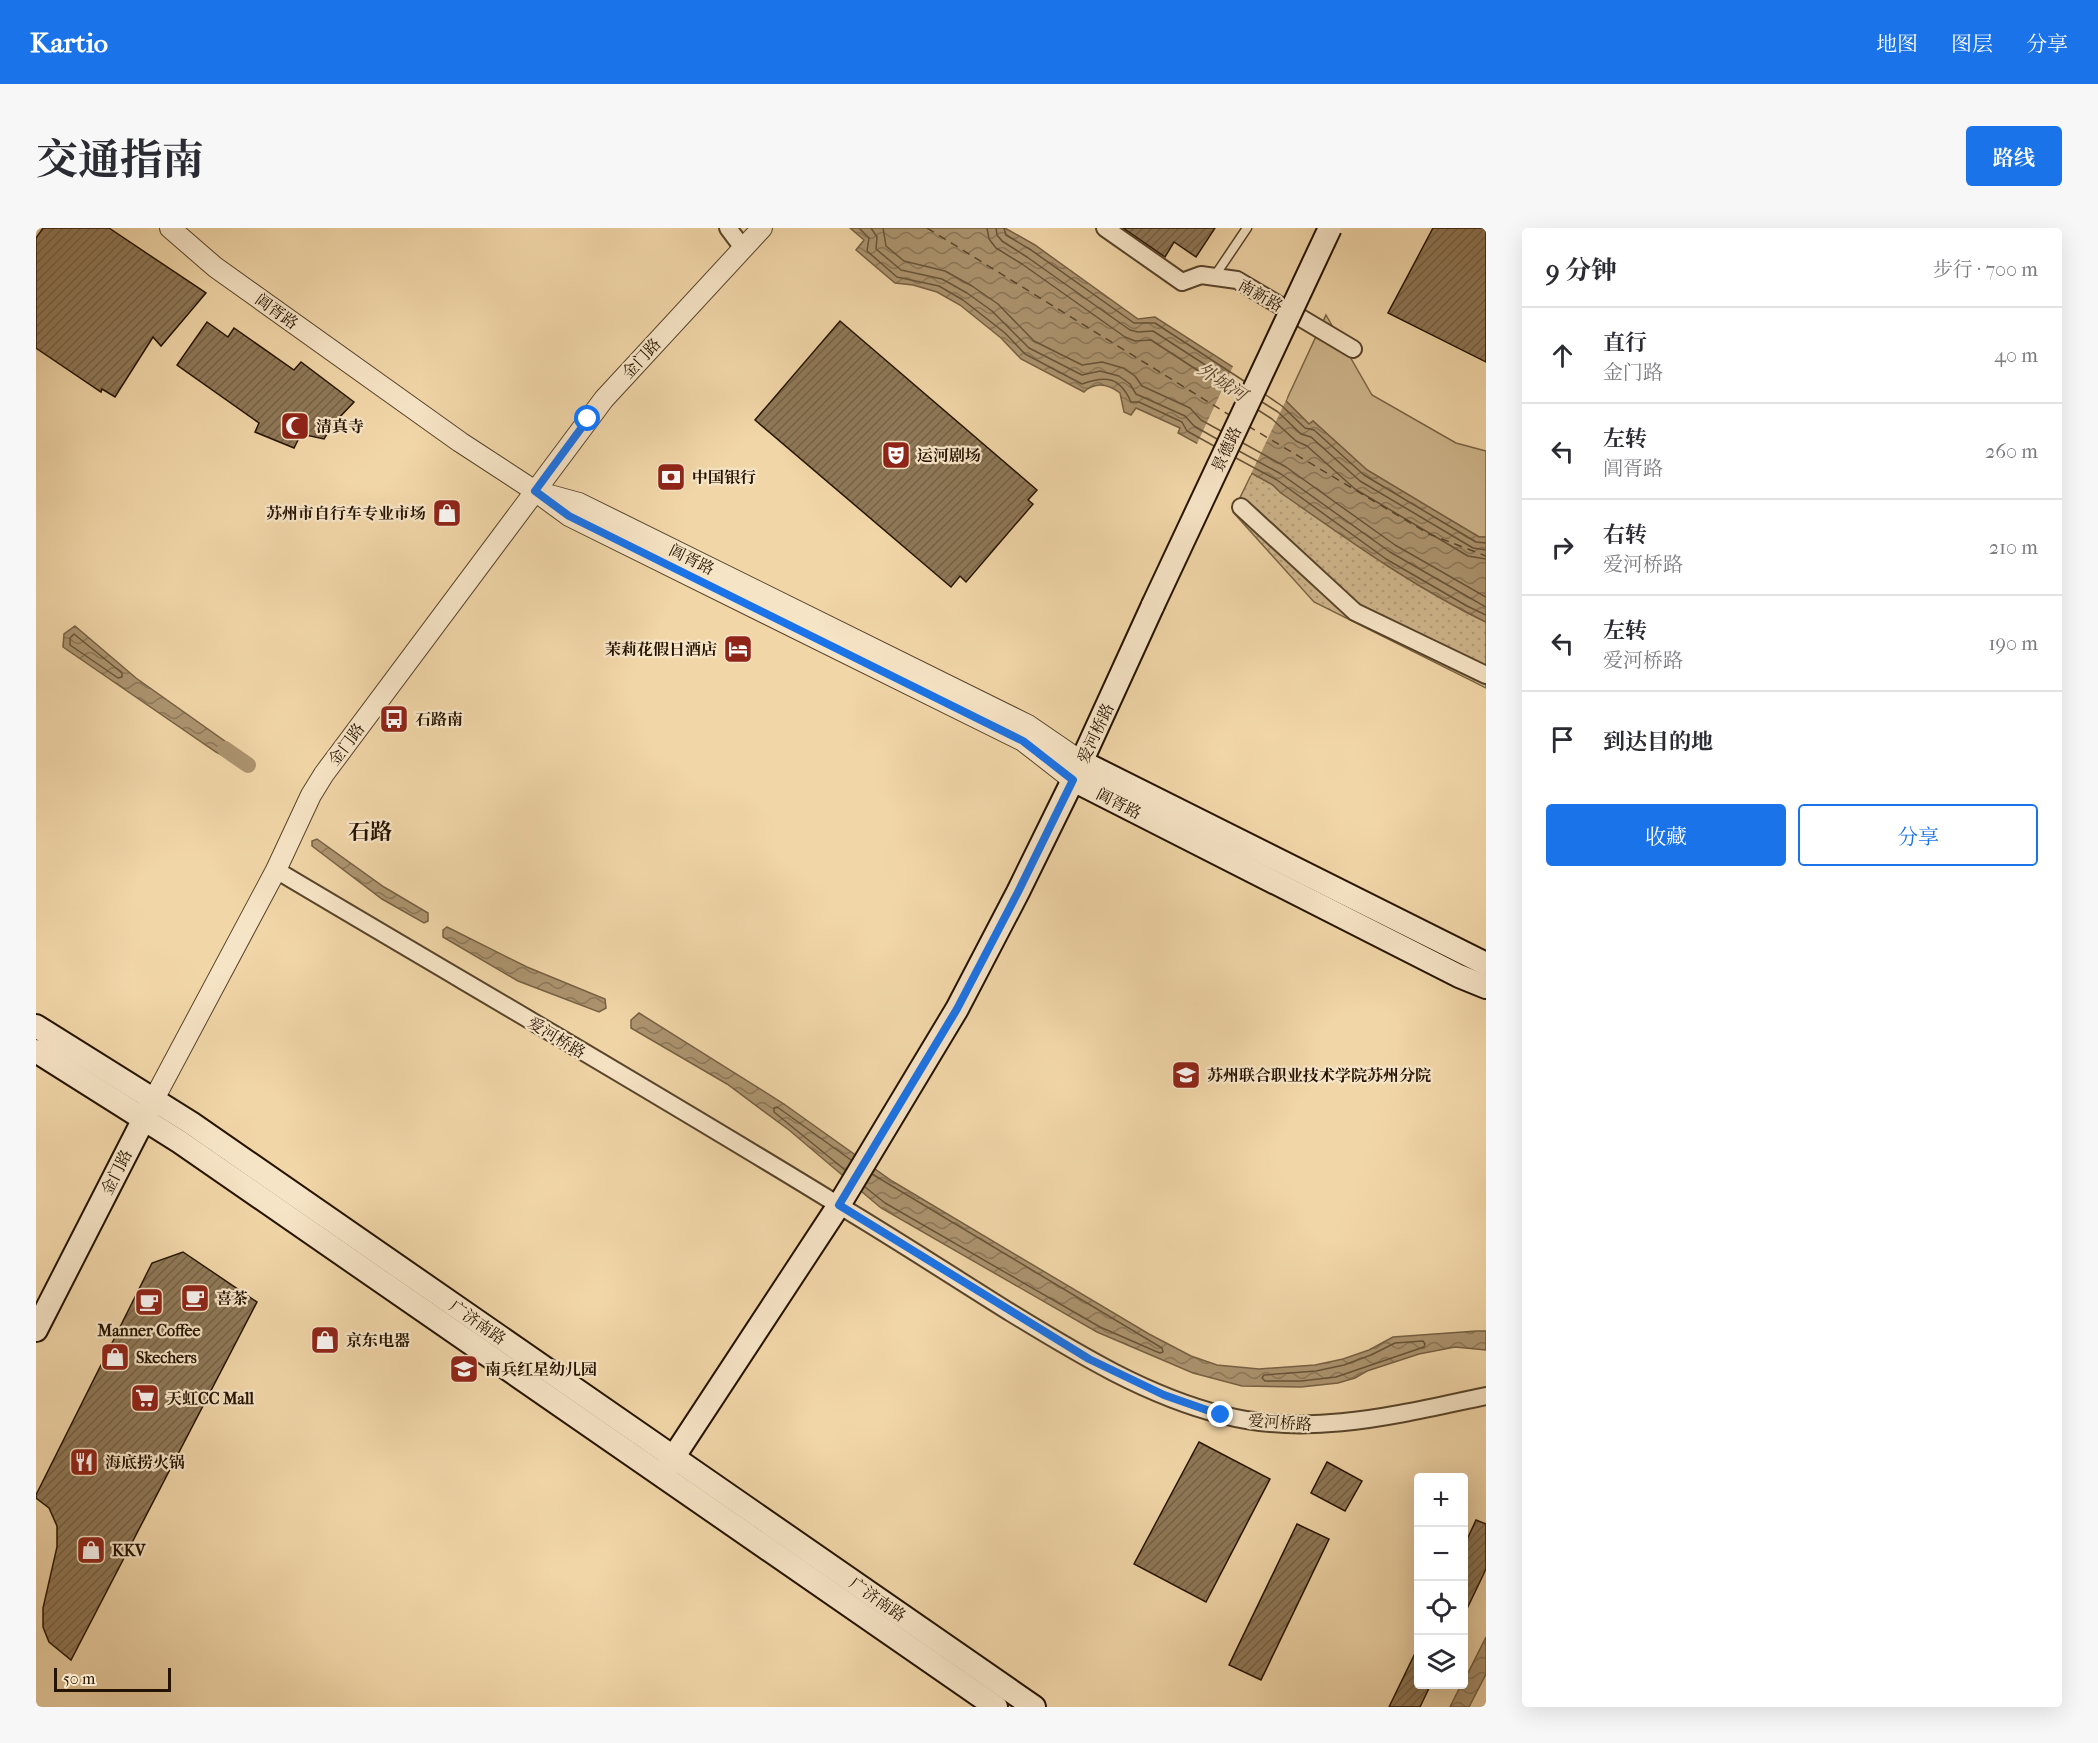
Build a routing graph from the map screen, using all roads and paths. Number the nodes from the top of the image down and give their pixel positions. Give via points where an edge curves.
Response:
1 (170, 228) edge
2 (728, 228) edge
3 (1105, 228) edge
4 (1246, 228) edge
5 (1330, 228) edge
6 (760, 230) edge
7 (743, 248) junction
8 (1214, 277) junction
9 (1353, 349) dead end
10 (535, 491) junction
11 (1241, 507) dead end
12 (1153, 605) joint
13 (1486, 675) edge
14 (1077, 771) junction
15 (276, 870) junction
16 (1486, 964) edge
17 (1486, 987) edge
18 (36, 1026) edge
19 (36, 1051) edge
20 (148, 1109) junction
21 (842, 1200) junction
22 (36, 1330) edge
23 (1486, 1396) edge
24 (668, 1466) junction
25 (996, 1707) edge
26 (1034, 1707) edge

1 - 10 street, 阊胥路 via 224,273
2 - 7 street
3 - 8 street, 南新路 via 1182,282 1201,275
4 - 8 lane
5 - 12 main road, 景德路, bridge
6 - 7 street, 金门路
7 - 10 street, 金门路 via 604,399
8 - 9 street, 南新路 via 1237,280
10 - 14 street, 阊胥路 via 579,503 1018,719
10 - 15 street, 金门路 via 324,774
11 - 13 street via 1355,612
12 - 14 main road, 爱河桥路
14 - 16 main road, 阊胥路
14 - 17 main road, 阊胥路
14 - 21 main road, 爱河桥路 via 957,1009
15 - 20 street, 金门路
15 - 21 street, 爱河桥路
18 - 20 main road, 广济南路
19 - 20 main road, 广济南路
20 - 22 main road, 金门路
20 - 24 main road, 广济南路 via 180,1142
21 - 23 street, 爱河桥路 via 1089,1359 1164,1395 1221,1415 1279,1425 1324,1425
21 - 24 main road, 爱河桥路
24 - 25 main road, 广济南路
24 - 26 main road, 广济南路

